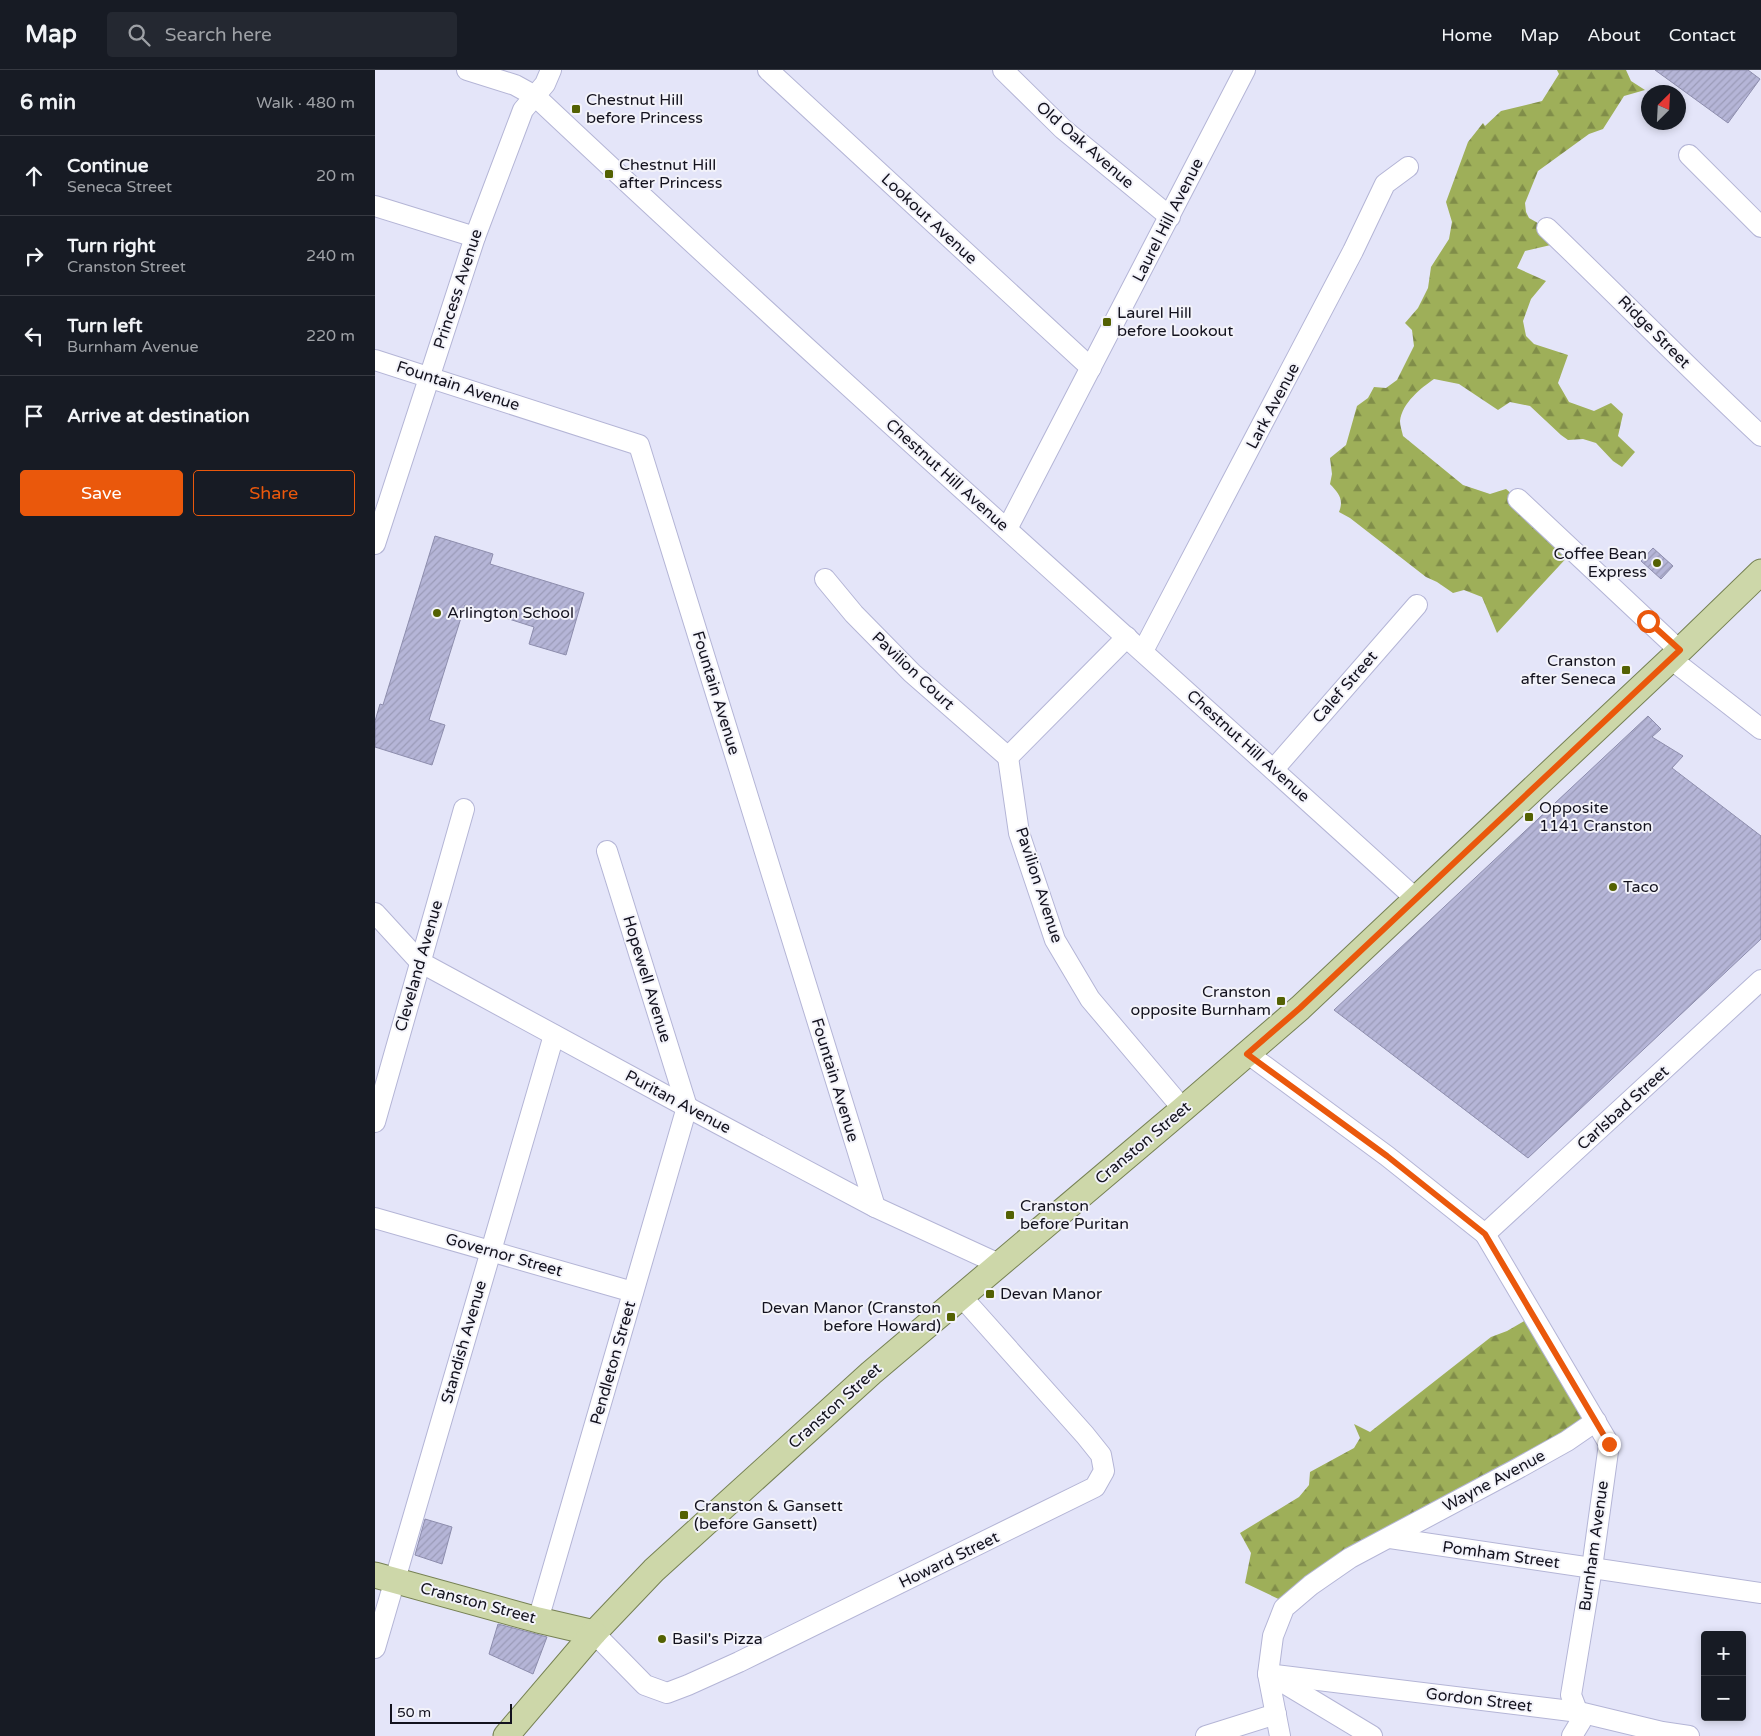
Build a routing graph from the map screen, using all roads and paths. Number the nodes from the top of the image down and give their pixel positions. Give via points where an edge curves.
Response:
1 (467, 70) edge
2 (551, 70) edge
3 (768, 70) edge
4 (1003, 70) edge
5 (1245, 70) edge
6 (535, 96) junction
7 (1689, 155) dead end
8 (1408, 167) dead end
9 (375, 206) edge
10 (1170, 217) junction
11 (1761, 226) edge
12 (1547, 228) dead end
13 (475, 236) junction
14 (375, 360) edge
15 (1091, 368) junction
16 (429, 376) junction
17 (1761, 436) edge
18 (1518, 499) dead end
19 (379, 519) edge
20 (1007, 529) junction
21 (375, 544) edge
22 (1761, 572) edge
23 (825, 579) dead end
24 (1417, 606) dead end
25 (1127, 637) junction
26 (1143, 651) junction
27 (1676, 655) junction
28 (1761, 729) edge
29 (1008, 757) junction
30 (1274, 769) junction
31 (464, 809) dead end
32 (607, 851) dead end
33 (1417, 898) junction
34 (375, 913) edge
35 (420, 962) junction
36 (1761, 980) edge
37 (554, 1035) junction
38 (1247, 1054) junction
39 (687, 1107) junction
40 (1183, 1109) junction
41 (375, 1122) edge
42 (875, 1207) junction
43 (375, 1218) edge
44 (1485, 1234) junction
45 (490, 1251) junction
46 (999, 1264) junction
47 (633, 1292) junction
48 (961, 1296) junction
49 (1596, 1421) junction
50 (1390, 1538) junction
51 (1592, 1568) junction
52 (385, 1578) edge
53 (1761, 1593) edge
54 (538, 1620) junction
55 (593, 1633) junction
56 (375, 1648) edge
57 (1268, 1674) junction
58 (1579, 1712) junction
59 (1276, 1714) junction
60 (1665, 1734) edge
61 (507, 1736) edge
62 (1206, 1736) edge
63 (1280, 1736) edge
64 (1372, 1736) edge
65 (1572, 1736) edge
66 (1689, 1736) edge

1 - 6 street, Chestnut Hill Avenue via 515,85
2 - 6 street, Princess Avenue
3 - 15 street, Lookout Avenue
4 - 10 street, Old Oak Avenue via 1063,129
5 - 10 street, Laurel Hill Avenue
6 - 13 street, Princess Avenue via 523,110
6 - 20 street, Chestnut Hill Avenue via 673,226
7 - 11 street
8 - 26 street, Lark Avenue via 1385,184
9 - 13 street
10 - 15 street, Laurel Hill Avenue
12 - 17 street, Ridge Street
13 - 16 street, Princess Avenue
14 - 16 street, Fountain Avenue
15 - 20 street, Laurel Hill Avenue
16 - 19 street, Princess Avenue
16 - 42 street, Fountain Avenue via 639,444
18 - 27 street
19 - 21 street, Princess Avenue
20 - 25 street, Chestnut Hill Avenue
22 - 27 main road, Cranston Street
23 - 29 street, Pavilion Court via 912,673
24 - 30 street, Calef Street
25 - 26 street, Chestnut Hill Avenue
25 - 29 street
26 - 30 street, Chestnut Hill Avenue
27 - 28 street
27 - 33 main road, Cranston Street
29 - 40 street, Pavilion Avenue via 1019,833 1055,940 1090,999
30 - 33 street, Chestnut Hill Avenue
31 - 35 street, Cleveland Avenue
32 - 39 street, Hopewell Avenue
33 - 38 main road, Cranston Street
34 - 35 street, Puritan Avenue
35 - 37 street, Puritan Avenue
35 - 41 street, Cleveland Avenue
36 - 44 street, Carlsbad Street
37 - 39 street, Puritan Avenue
37 - 45 street, Standish Avenue
38 - 40 main road, Cranston Street
38 - 44 street, Burnham Avenue via 1387,1156
39 - 42 street, Puritan Avenue
39 - 47 street, Pendleton Street
40 - 46 main road, Cranston Street
42 - 46 street, Puritan Avenue
43 - 45 street, Governor Street
44 - 49 street, Burnham Avenue
45 - 47 street, Governor Street
45 - 52 street, Standish Avenue
46 - 48 main road, Cranston Street
47 - 54 street, Pendleton Street
48 - 55 main road, Cranston Street via 654,1570
48 - 55 street, Howard Street via 1101,1455 1103,1471 1095,1487 739,1662 667,1693 645,1685
49 - 50 street, Wayne Avenue via 1567,1441
49 - 51 street, Burnham Avenue via 1609,1444
50 - 51 street, Pomham Street
50 - 57 street, Wayne Avenue via 1350,1558 1284,1608 1273,1636
51 - 53 street, Pomham Street
51 - 58 street, Burnham Avenue via 1571,1695
52 - 54 main road, Cranston Street
52 - 56 street, Standish Avenue
54 - 55 main road, Cranston Street
55 - 61 main road
57 - 58 street, Gordon Street
57 - 59 street, Wayne Avenue
57 - 64 street
58 - 60 street, Gordon Street
58 - 65 street via 1581,1721
59 - 62 street
59 - 63 street, Wayne Avenue
60 - 66 street, Gordon Street

